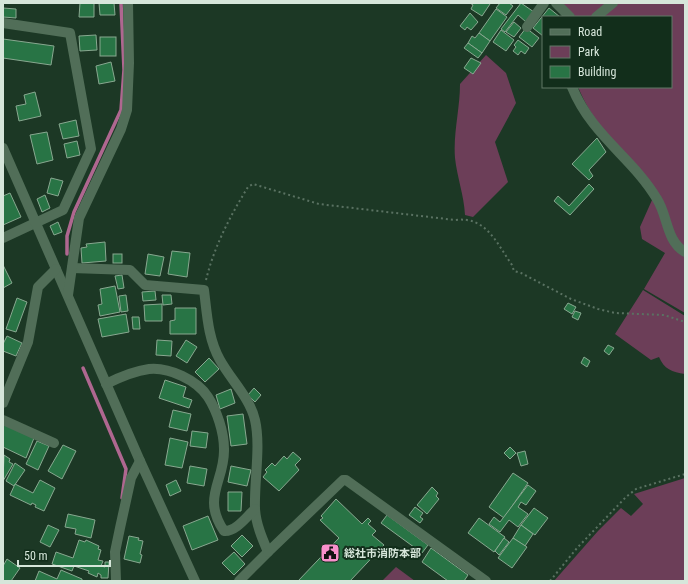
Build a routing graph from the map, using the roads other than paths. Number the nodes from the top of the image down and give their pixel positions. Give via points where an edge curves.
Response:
1 (128, 3) edge
2 (544, 3) edge
3 (556, 3) edge
4 (613, 3) edge
5 (569, 16) edge
6 (597, 16) edge
7 (3, 23) edge
8 (527, 27) dead end
9 (572, 88) edge
10 (3, 149) edge
11 (36, 223) junction
12 (3, 238) edge
13 (685, 252) edge
14 (72, 268) junction
15 (56, 269) junction
16 (68, 295) junction
17 (106, 384) junction
18 (3, 403) edge
19 (3, 420) edge
20 (54, 443) dead end
21 (140, 461) junction
22 (256, 509) junction
23 (268, 552) junction
24 (116, 581) edge
25 (195, 581) edge
26 (239, 581) edge
27 (486, 581) edge

1 - 14 street via 130,63 127,110 121,129 79,218
2 - 8 street
3 - 5 street
4 - 6 street
7 - 11 street via 70,33 91,149 63,210
9 - 13 street via 586,115 602,136 657,198 675,244
10 - 11 street
11 - 12 street
11 - 15 street
14 - 16 street
14 - 22 street via 130,270 145,285 204,290 210,338 220,359 251,406 256,422
15 - 16 street
15 - 18 street via 38,288 28,342
16 - 17 street
17 - 21 street
17 - 22 street via 128,373 150,369 166,371 195,384 208,397 223,436 224,452 215,491 214,509 218,522 224,531 228,532
19 - 20 street
21 - 24 street via 131,478 115,552
21 - 25 street
22 - 23 street via 258,524
23 - 26 street
23 - 27 street via 342,480 346,480

